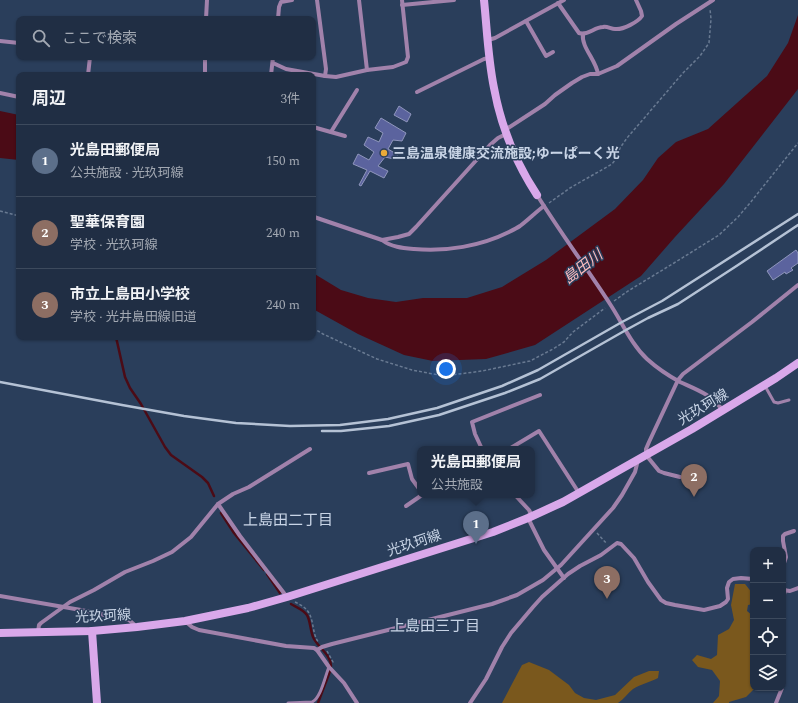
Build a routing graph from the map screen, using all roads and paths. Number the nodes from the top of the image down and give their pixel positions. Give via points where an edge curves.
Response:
1 (206, 0) edge
2 (292, 0) edge
3 (317, 0) edge
4 (359, 0) edge
5 (402, 0) edge
6 (454, 0) edge
7 (484, 0) edge
8 (564, 0) edge
9 (636, 0) edge
10 (713, 0) edge
11 (558, 3) junction
12 (708, 4) junction
13 (402, 5) junction
14 (206, 16) edge
15 (278, 16) edge
16 (526, 21) junction
17 (583, 34) junction
18 (488, 40) junction
19 (0, 41) edge
20 (16, 43) edge
21 (553, 52) dead end
22 (490, 58) junction
23 (90, 60) edge
24 (205, 60) edge
25 (272, 60) edge
26 (272, 63) junction
27 (367, 70) junction
28 (88, 72) edge
29 (204, 72) edge
30 (271, 72) edge
31 (306, 72) edge
32 (316, 74) edge
33 (598, 74) junction
34 (325, 76) junction
35 (357, 90) dead end
36 (0, 92) edge
37 (417, 92) dead end
38 (16, 96) edge
39 (316, 127) edge
40 (331, 132) junction
41 (506, 132) junction
42 (345, 136) dead end
43 (798, 143) edge
44 (537, 195) joint
45 (544, 206) junction
46 (0, 211) edge
47 (16, 215) edge
48 (316, 218) edge
49 (382, 240) junction
50 (798, 286) edge
51 (610, 304) junction
52 (316, 330) edge
53 (798, 363) edge
54 (678, 380) junction
55 (764, 385) junction
56 (540, 395) dead end
57 (789, 400) dead end
58 (722, 410) junction
59 (481, 446) edge
60 (514, 446) edge
61 (310, 449) dead end
62 (642, 457) junction
63 (369, 473) dead end
64 (680, 477) dead end
65 (417, 486) edge
66 (579, 493) junction
67 (418, 498) edge
68 (518, 498) edge
69 (218, 504) junction
70 (406, 506) dead end
71 (530, 517) junction
72 (594, 530) junction
73 (794, 531) dead end
74 (784, 547) edge
75 (611, 548) junction
76 (557, 570) junction
77 (564, 578) junction
78 (750, 579) edge
79 (798, 588) edge
80 (786, 590) edge
81 (0, 596) edge
82 (287, 597) junction
83 (62, 606) junction
84 (185, 621) junction
85 (137, 627) junction
86 (92, 631) junction
87 (38, 632) junction
88 (0, 634) edge
89 (320, 648) junction
90 (329, 667) junction
91 (781, 691) edge
92 (97, 703) edge
93 (288, 703) edge
94 (357, 703) edge
95 (470, 703) edge
96 (776, 703) edge

1 - 14 street
2 - 15 street via 281,2
3 - 34 street
4 - 27 street
5 - 13 street
6 - 13 street
7 - 18 main road
8 - 11 street
9 - 17 street via 641,11 640,20 621,29 604,26
10 - 12 street
11 - 16 street
11 - 17 street via 579,33
12 - 33 street via 617,66
12 - 45 path via 711,19 709,43 700,56 627,138 612,164
13 - 27 street via 408,58 406,62 393,67
16 - 18 street
16 - 21 street via 546,56
17 - 33 street via 583,44 595,63
18 - 22 main road
19 - 20 street
22 - 37 street
22 - 41 main road via 493,88
23 - 28 street
24 - 29 street
25 - 26 street
26 - 30 street
26 - 31 street
27 - 34 street via 336,77
32 - 34 street
33 - 41 street via 590,74 572,82
35 - 40 street
36 - 38 street
39 - 40 street
40 - 42 street
41 - 44 main road via 528,182
41 - 49 street via 490,144 409,234
43 - 51 path via 738,217 719,235
44 - 45 street
45 - 49 street via 520,226 500,237 464,247 424,250 401,248
45 - 51 street
46 - 47 path
48 - 49 street
50 - 54 street
51 - 52 path via 564,342 530,361 444,376 412,370 378,359
51 - 54 street via 642,353
53 - 55 main road, 光玖珂線
54 - 58 street via 712,398
54 - 62 street
55 - 57 lane via 774,402
55 - 58 main road, 光玖珂線
56 - 59 street via 472,422
58 - 62 main road, 光玖珂線
60 - 66 street via 540,431
61 - 69 street
62 - 64 street via 664,474
62 - 66 main road, 光玖珂線
62 - 72 street via 622,495
63 - 65 street via 408,464 412,479
66 - 71 main road, 光玖珂線
67 - 70 street
68 - 71 street via 529,510
69 - 82 street
69 - 83 street via 190,537 172,552 125,572
71 - 76 street via 544,550
71 - 82 main road, 光玖珂線 via 492,532
72 - 75 path
72 - 76 street
73 - 74 street via 783,536
75 - 77 street
75 - 78 street via 617,543 621,544 634,558 661,600 675,606 704,610 720,606 728,599 729,582 733,579
76 - 77 street
76 - 89 street via 517,595 485,606
77 - 95 street via 542,597 511,633
79 - 80 street
81 - 83 street
82 - 84 main road, 光玖珂線
82 - 89 path via 310,613
83 - 85 street via 129,620
83 - 87 street via 41,622
84 - 85 main road, 光玖珂線
84 - 89 street via 199,630 286,646
85 - 86 main road, 光玖珂線
86 - 87 main road, 光玖珂線
86 - 92 main road
87 - 88 main road, 光玖珂線
89 - 90 street
90 - 93 lane via 315,700
90 - 94 street via 344,683
91 - 96 street

